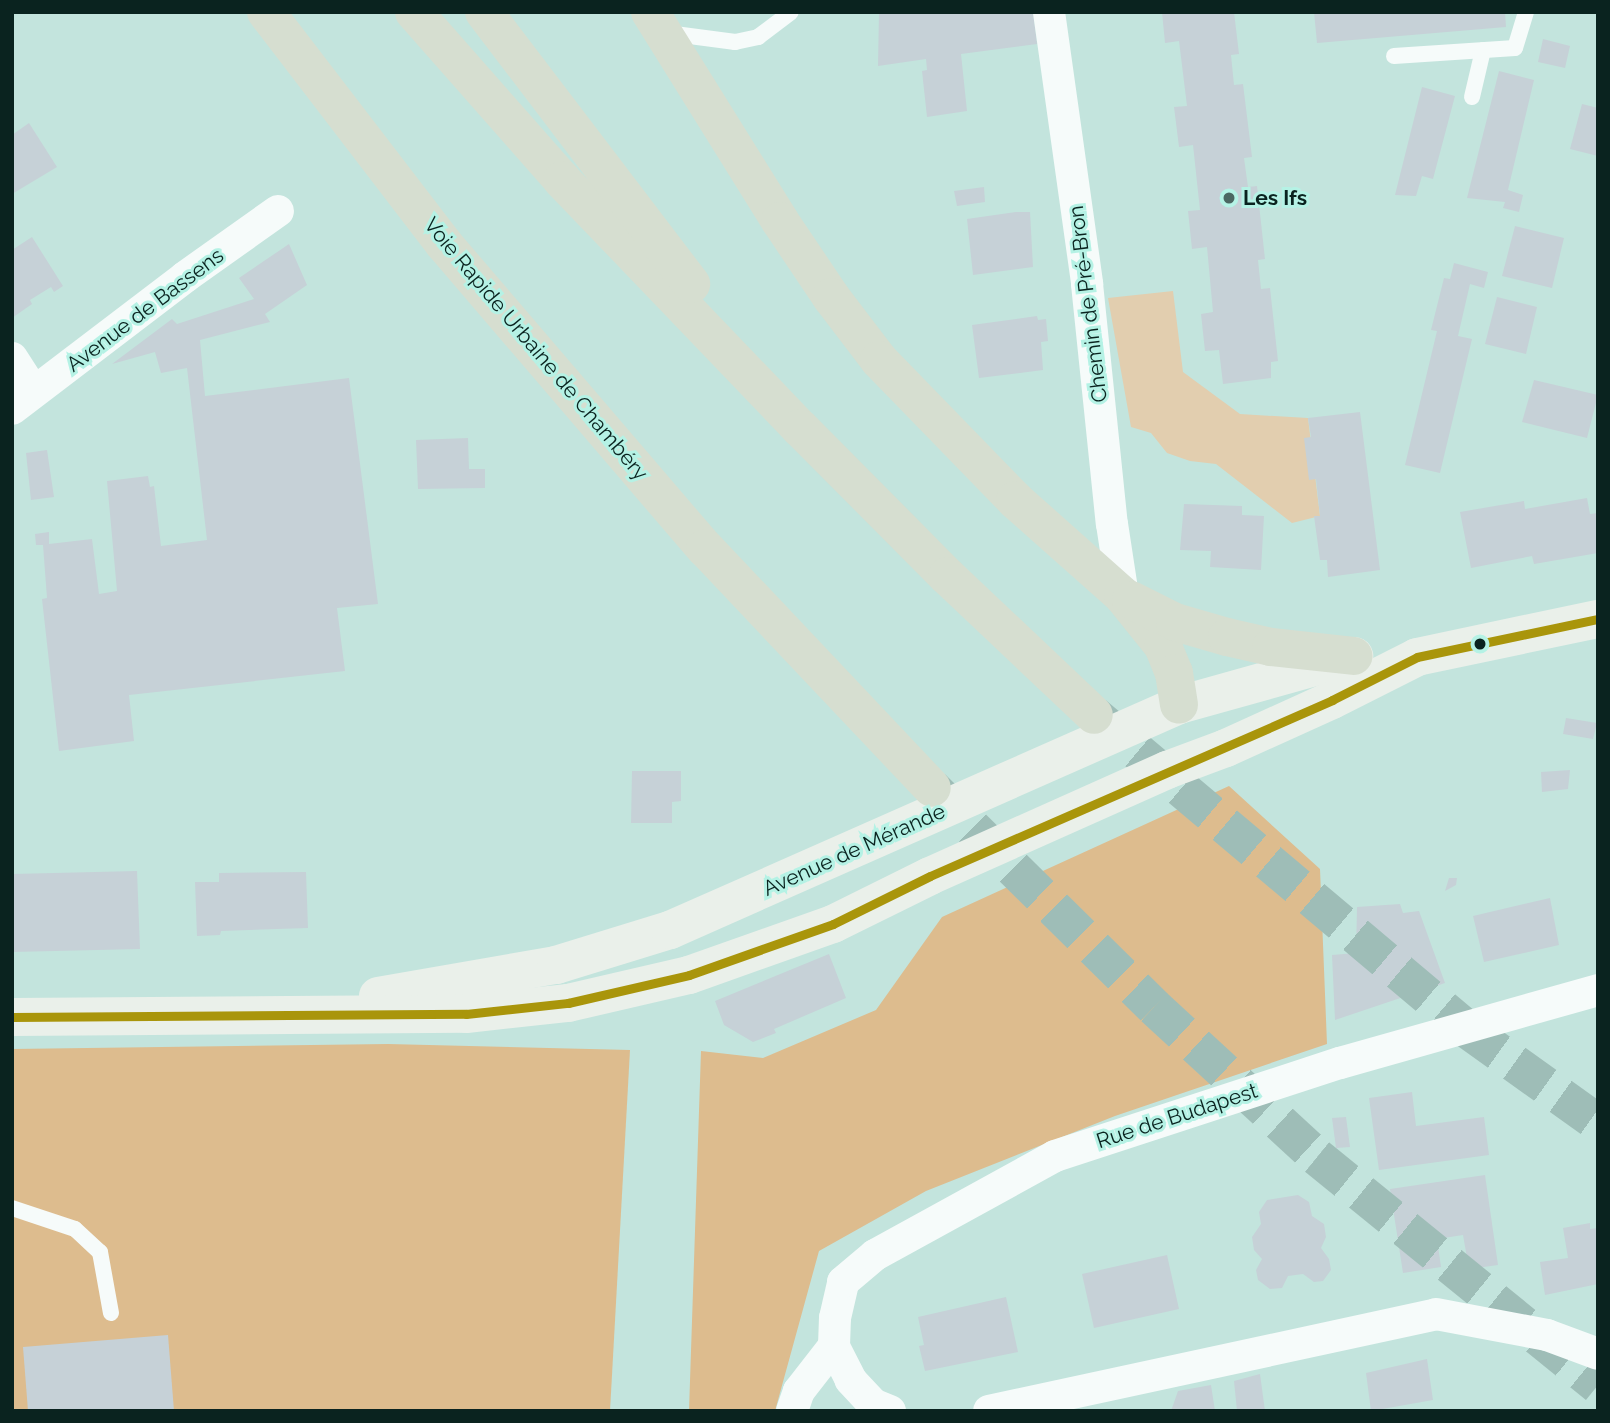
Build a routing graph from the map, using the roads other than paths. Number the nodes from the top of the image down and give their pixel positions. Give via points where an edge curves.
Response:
1 (259, 12) edge
2 (266, 12) edge
3 (414, 12) edge
4 (484, 12) edge
5 (791, 12) edge
6 (1049, 12) edge
7 (1526, 12) edge
8 (657, 23) edge
9 (1483, 50) junction
10 (296, 53) junction
11 (1394, 56) dead end
12 (1472, 97) dead end
13 (278, 211) dead end
14 (12, 358) edge
15 (23, 401) edge
16 (800, 428) junction
17 (1123, 596) junction
18 (1598, 619) edge
19 (1354, 656) junction
20 (1417, 657) junction
21 (1179, 705) junction
22 (1094, 715) tunnel mouth
23 (1167, 770) junction
24 (932, 788) tunnel mouth
25 (1598, 990) edge
26 (279, 1013) junction
27 (12, 1017) edge
28 (12, 1208) edge
29 (111, 1313) dead end
30 (1546, 1335) junction
31 (1598, 1338) edge
32 (834, 1346) junction
33 (1598, 1354) edge
34 (792, 1411) edge
35 (890, 1411) edge
36 (989, 1411) edge

1 - 10 highway
2 - 10 highway, Voie Rapide Urbaine de Chambéry
3 - 16 highway via 562,180
4 - 16 highway
5 - 8 lane via 758,37 735,41
6 - 17 street, Chemin de Pré-Bron via 1087,284
7 - 9 lane via 1515,48
8 - 17 highway via 780,221 879,360 1015,500
9 - 11 lane
9 - 12 lane
10 - 24 highway, Voie Rapide Urbaine de Chambéry via 444,244 705,548
13 - 15 street, Avenue de Bassens
14 - 15 street
16 - 22 highway
17 - 19 highway via 1175,622 1227,637
17 - 21 highway via 1163,646 1174,673
18 - 20 main road, Avenue de Mérande
19 - 20 main road, Avenue de Mérande
19 - 21 main road, Avenue de Mérande
20 - 23 main road, Avenue de Mérande via 1332,701
21 - 23 main road
21 - 26 main road, Avenue de Mérande via 670,930 556,964
23 - 26 main road, Avenue de Mérande via 833,924 689,975 568,1003 466,1014
25 - 32 street, Rue de Budapest via 1340,1063 1055,1156 876,1255 843,1282
26 - 27 main road, Avenue de Mérande
28 - 29 lane via 75,1229 100,1252
30 - 31 lane
30 - 33 street
30 - 36 street via 1436,1314
32 - 34 street via 799,1391
32 - 35 street via 851,1380 873,1404

